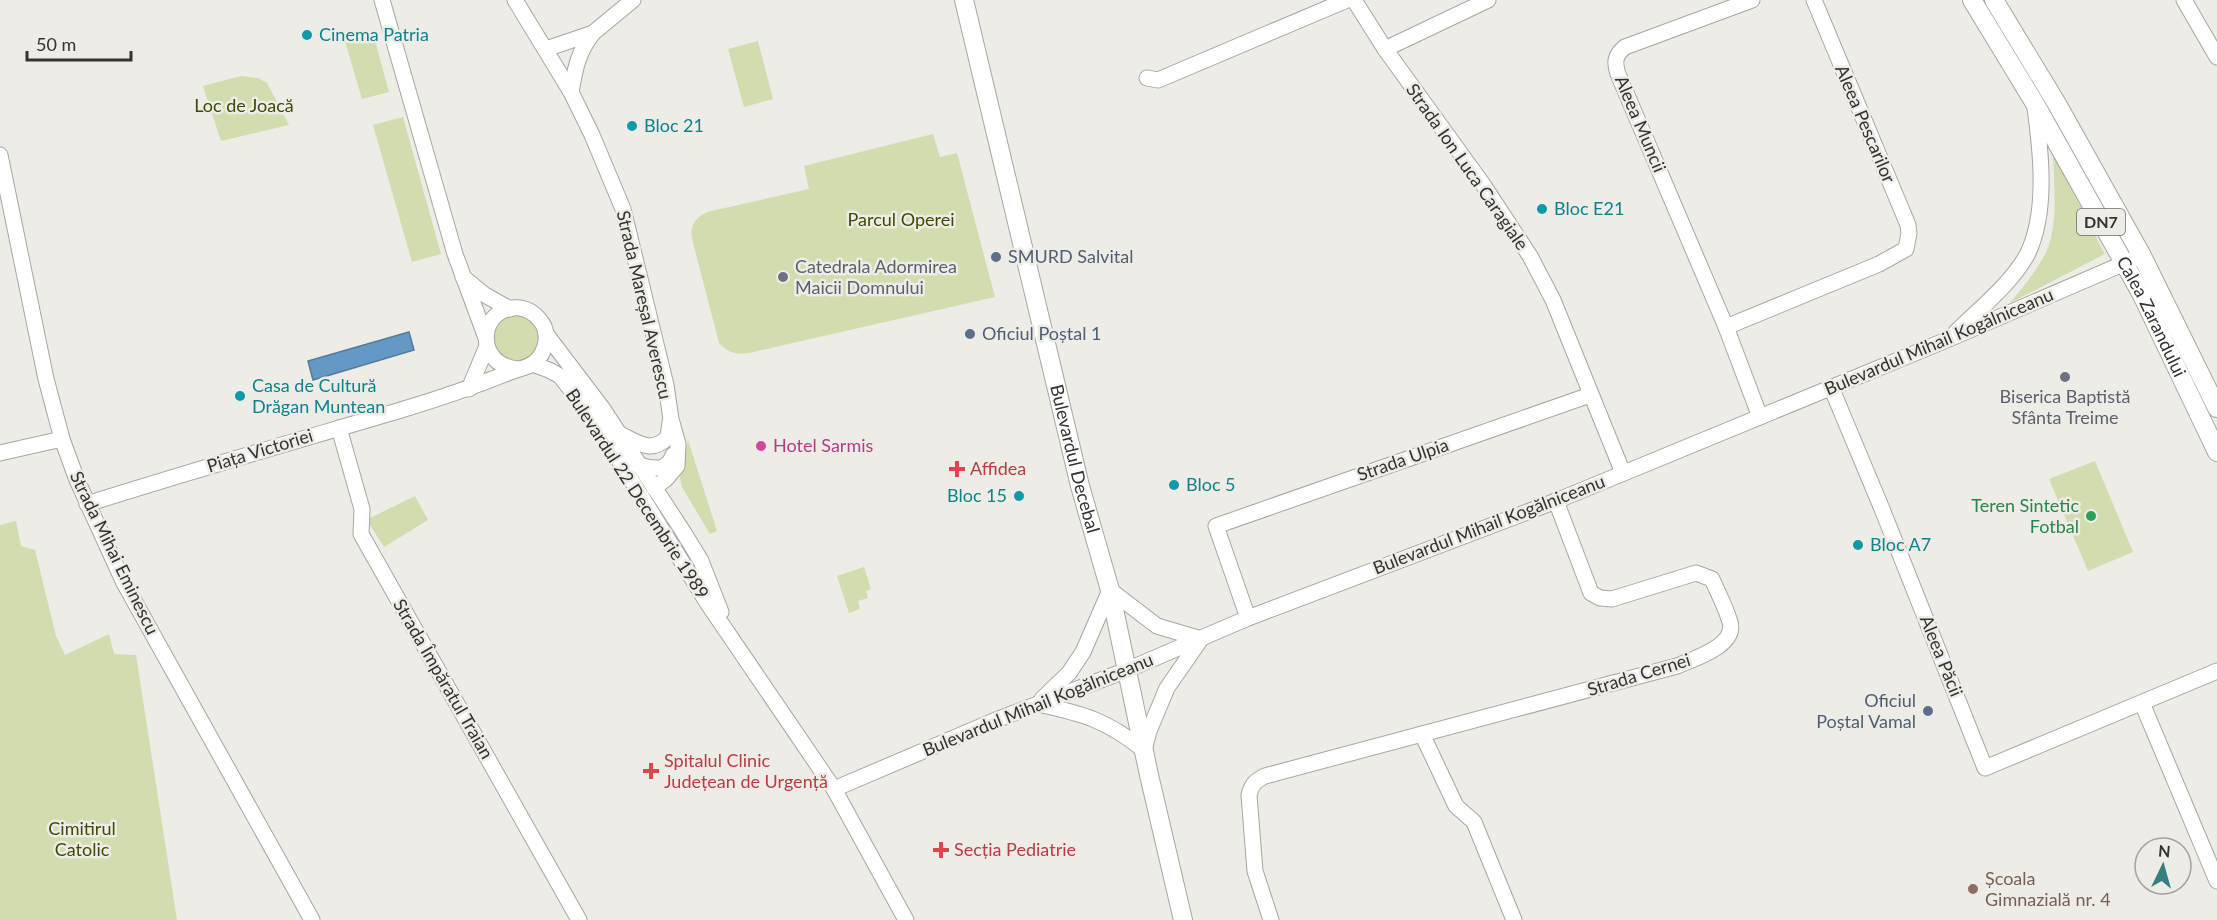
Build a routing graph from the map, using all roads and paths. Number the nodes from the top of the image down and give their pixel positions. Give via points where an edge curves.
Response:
1 (382, 0) edge
2 (515, 0) edge
3 (633, 0) edge
4 (964, 0) edge
5 (1347, 0) edge
6 (1354, 0) edge
7 (1488, 0) edge
8 (1752, 0) edge
9 (1814, 0) edge
10 (1972, 0) edge
11 (1994, 0) edge
12 (2184, 0) edge
13 (593, 33) junction
14 (546, 49) junction
15 (1385, 49) junction
16 (2217, 57) edge
17 (1147, 78) dead end
18 (571, 92) junction
19 (2034, 102) junction
20 (0, 155) edge
21 (2142, 256) junction
22 (2124, 263) junction
23 (462, 276) junction
24 (510, 309) junction
25 (1726, 327) junction
26 (546, 334) junction
27 (1949, 339) junction
28 (486, 342) junction
29 (525, 366) junction
30 (1832, 387) junction
31 (469, 390) junction
32 (1590, 395) junction
33 (2217, 408) edge
34 (1760, 417) junction
35 (671, 419) junction
36 (339, 428) junction
37 (620, 434) junction
38 (62, 439) junction
39 (678, 444) junction
40 (2217, 452) edge
41 (0, 453) edge
42 (618, 461) junction
43 (638, 465) junction
44 (1623, 473) junction
45 (654, 488) junction
46 (1556, 501) junction
47 (87, 504) junction
48 (1110, 590) junction
49 (1248, 618) junction
50 (731, 638) junction
51 (1201, 639) junction
52 (1127, 670) junction
53 (2217, 671) edge
54 (2142, 703) junction
55 (1038, 704) junction
56 (1422, 734) junction
57 (1144, 750) junction
58 (834, 789) junction
59 (2217, 881) edge
60 (312, 920) edge
61 (579, 920) edge
62 (906, 920) edge
63 (1183, 920) edge
64 (1271, 920) edge
65 (1514, 920) edge

1 - 23 street
2 - 14 street, Strada Mareșal Averescu
3 - 13 street
4 - 48 main road, Bulevardul Decebal via 1080,486
5 - 17 street via 1158,80
6 - 15 street, Strada Ion Luca Caragiale
7 - 15 street
8 - 25 street, Aleea Muncii via 1625,47 1615,59
9 - 25 street, Aleea Pescarilor via 1908,225 1906,249 1879,264
10 - 19 main road, Calea Zarandului / DN7
11 - 21 main road, Calea Zarandului / DN7
12 - 16 street
13 - 14 street
13 - 18 street via 576,63
14 - 18 street, Strada Mareșal Averescu
15 - 32 street, Strada Ion Luca Caragiale via 1530,256 1553,300
18 - 35 street, Strada Mareșal Averescu via 623,210
19 - 22 main road, Calea Zarandului / DN7
19 - 27 street via 2040,202 2027,254 2010,278
20 - 38 street, Strada Mihai Eminescu
21 - 22 street, Bulevardul Mihail Kogălniceanu
21 - 33 main road, Calea Zarandului / DN7
22 - 27 street, Bulevardul Mihail Kogălniceanu
22 - 40 main road, Calea Zarandului / DN7
23 - 24 street
23 - 28 street
24 - 26 street via 530,311 543,324
24 - 28 street via 493,319
25 - 34 street, Aleea Muncii
26 - 29 street via 541,356
26 - 37 street, Bulevardul 22 Decembrie 1989
27 - 30 street, Bulevardul Mihail Kogălniceanu
28 - 29 street via 495,360 510,368
28 - 31 street
29 - 31 street, Piața Victoriei
29 - 42 street, Bulevardul 22 Decembrie 1989 via 560,376 591,416
30 - 34 street, Bulevardul Mihail Kogălniceanu
30 - 54 street, Aleea Păcii via 1985,768
31 - 36 street, Piața Victoriei
32 - 44 street, Strada Ion Luca Caragiale
32 - 49 street, Strada Ulpia via 1216,526
34 - 44 street, Bulevardul Mihail Kogălniceanu
35 - 37 street, Strada Mareșal Averescu via 668,437 656,446 642,446
35 - 39 street, Strada Mareșal Averescu
36 - 47 street, Piața Victoriei
36 - 61 street, Strada Împăratul Traian via 362,509 361,534
37 - 43 street, Bulevardul 22 Decembrie 1989
38 - 41 street
38 - 47 street, Strada Mihai Eminescu
39 - 43 street via 664,467 657,470
39 - 45 street, Strada Mareșal Averescu via 676,466
42 - 43 street
42 - 50 street, Bulevardul 22 Decembrie 1989
43 - 45 street, Bulevardul 22 Decembrie 1989
44 - 46 street, Bulevardul Mihail Kogălniceanu
45 - 50 street, Bulevardul 22 Decembrie 1989 via 701,561
46 - 49 street, Bulevardul Mihail Kogălniceanu
46 - 56 street, Strada Cernei via 1591,593 1612,599 1696,573 1705,575 1712,579 1731,624 1727,638 1717,649 1677,666
47 - 60 street, Strada Mihai Eminescu via 128,590
48 - 51 street via 1157,626
48 - 52 main road, Bulevardul Decebal
48 - 55 street via 1083,652 1069,673
49 - 51 street, Bulevardul Mihail Kogălniceanu
50 - 58 street, Bulevardul 22 Decembrie 1989
51 - 52 street, Bulevardul Mihail Kogălniceanu
51 - 57 street via 1167,688
52 - 55 street, Bulevardul Mihail Kogălniceanu
52 - 57 main road, Bulevardul Decebal
53 - 54 street, Aleea Păcii
54 - 59 street
55 - 57 street via 1097,719
55 - 58 street, Bulevardul Mihail Kogălniceanu
56 - 64 street, Strada Cernei via 1265,776 1252,784 1255,871
56 - 65 street via 1456,807 1474,822
57 - 63 main road, Bulevardul Decebal
58 - 62 street, Bulevardul 22 Decembrie 1989

